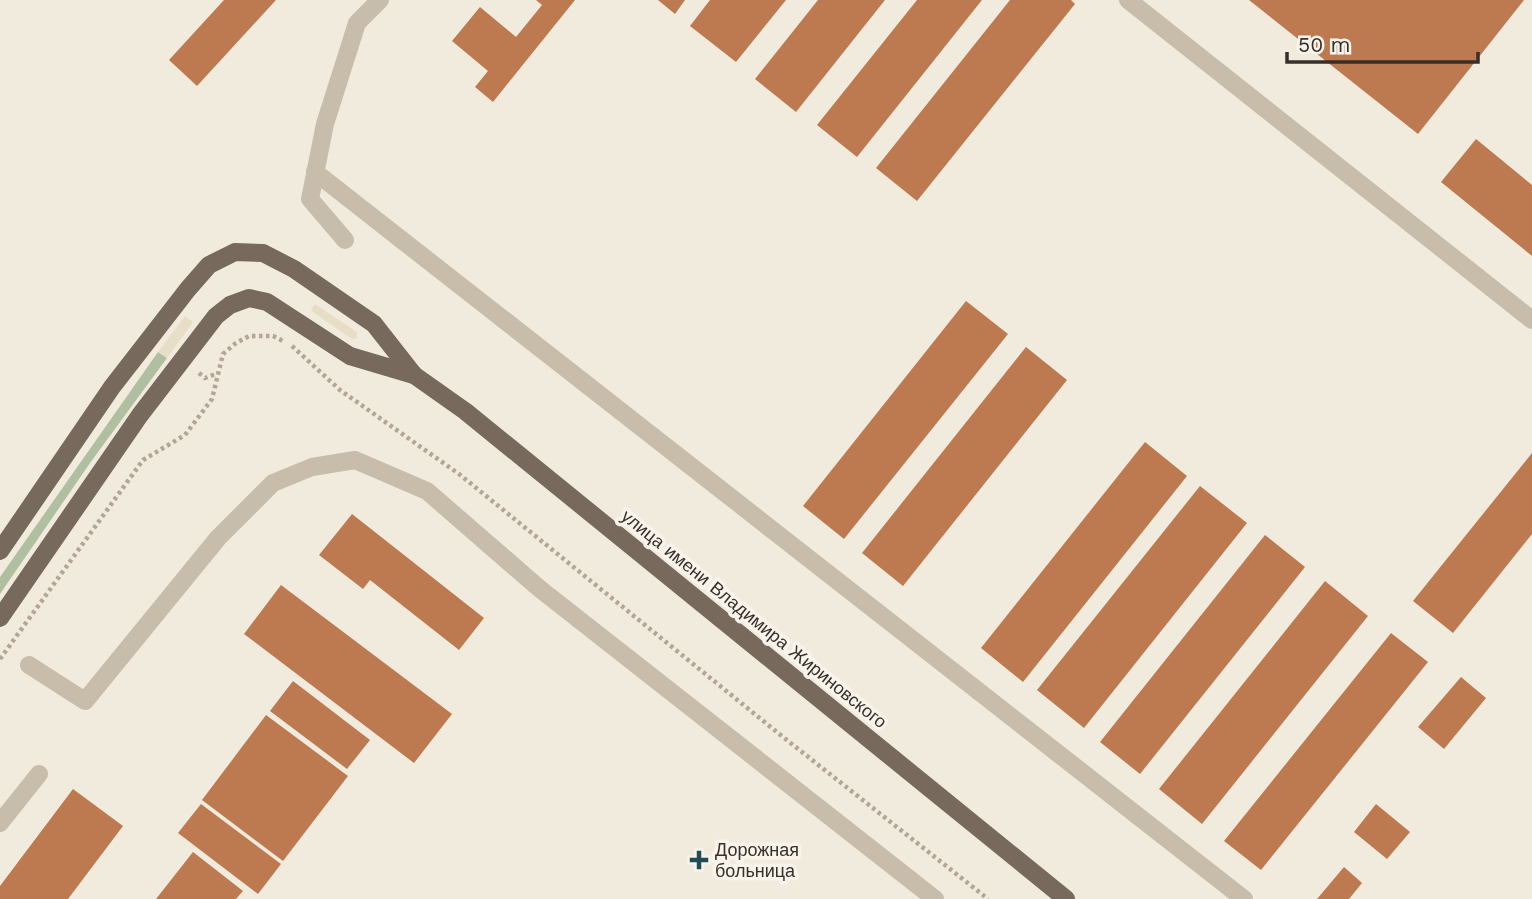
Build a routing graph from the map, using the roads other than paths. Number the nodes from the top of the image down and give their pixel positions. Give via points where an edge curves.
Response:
1 (380, 0) edge
2 (1128, 0) edge
3 (315, 172) junction
4 (345, 240) dead end
5 (1532, 320) edge
6 (414, 375) junction
7 (0, 551) edge
8 (0, 618) edge
9 (29, 665) dead end
10 (39, 774) dead end
11 (0, 823) edge
12 (935, 899) edge
13 (1066, 899) edge
14 (1244, 899) edge

1 - 3 street via 357,23
2 - 5 street
3 - 4 street via 310,199
3 - 14 street
6 - 7 main road, улица имени Владимира Жириновского via 374,324 294,269 263,253 235,252 209,265 188,289 112,387
6 - 8 main road, улица имени Владимира Жириновского via 350,356 267,302 249,298 230,305 216,316 140,415
6 - 13 main road, улица имени Владимира Жириновского via 465,411
9 - 12 street via 85,701 218,538 274,482 312,467 355,460 427,491 540,589
10 - 11 street

